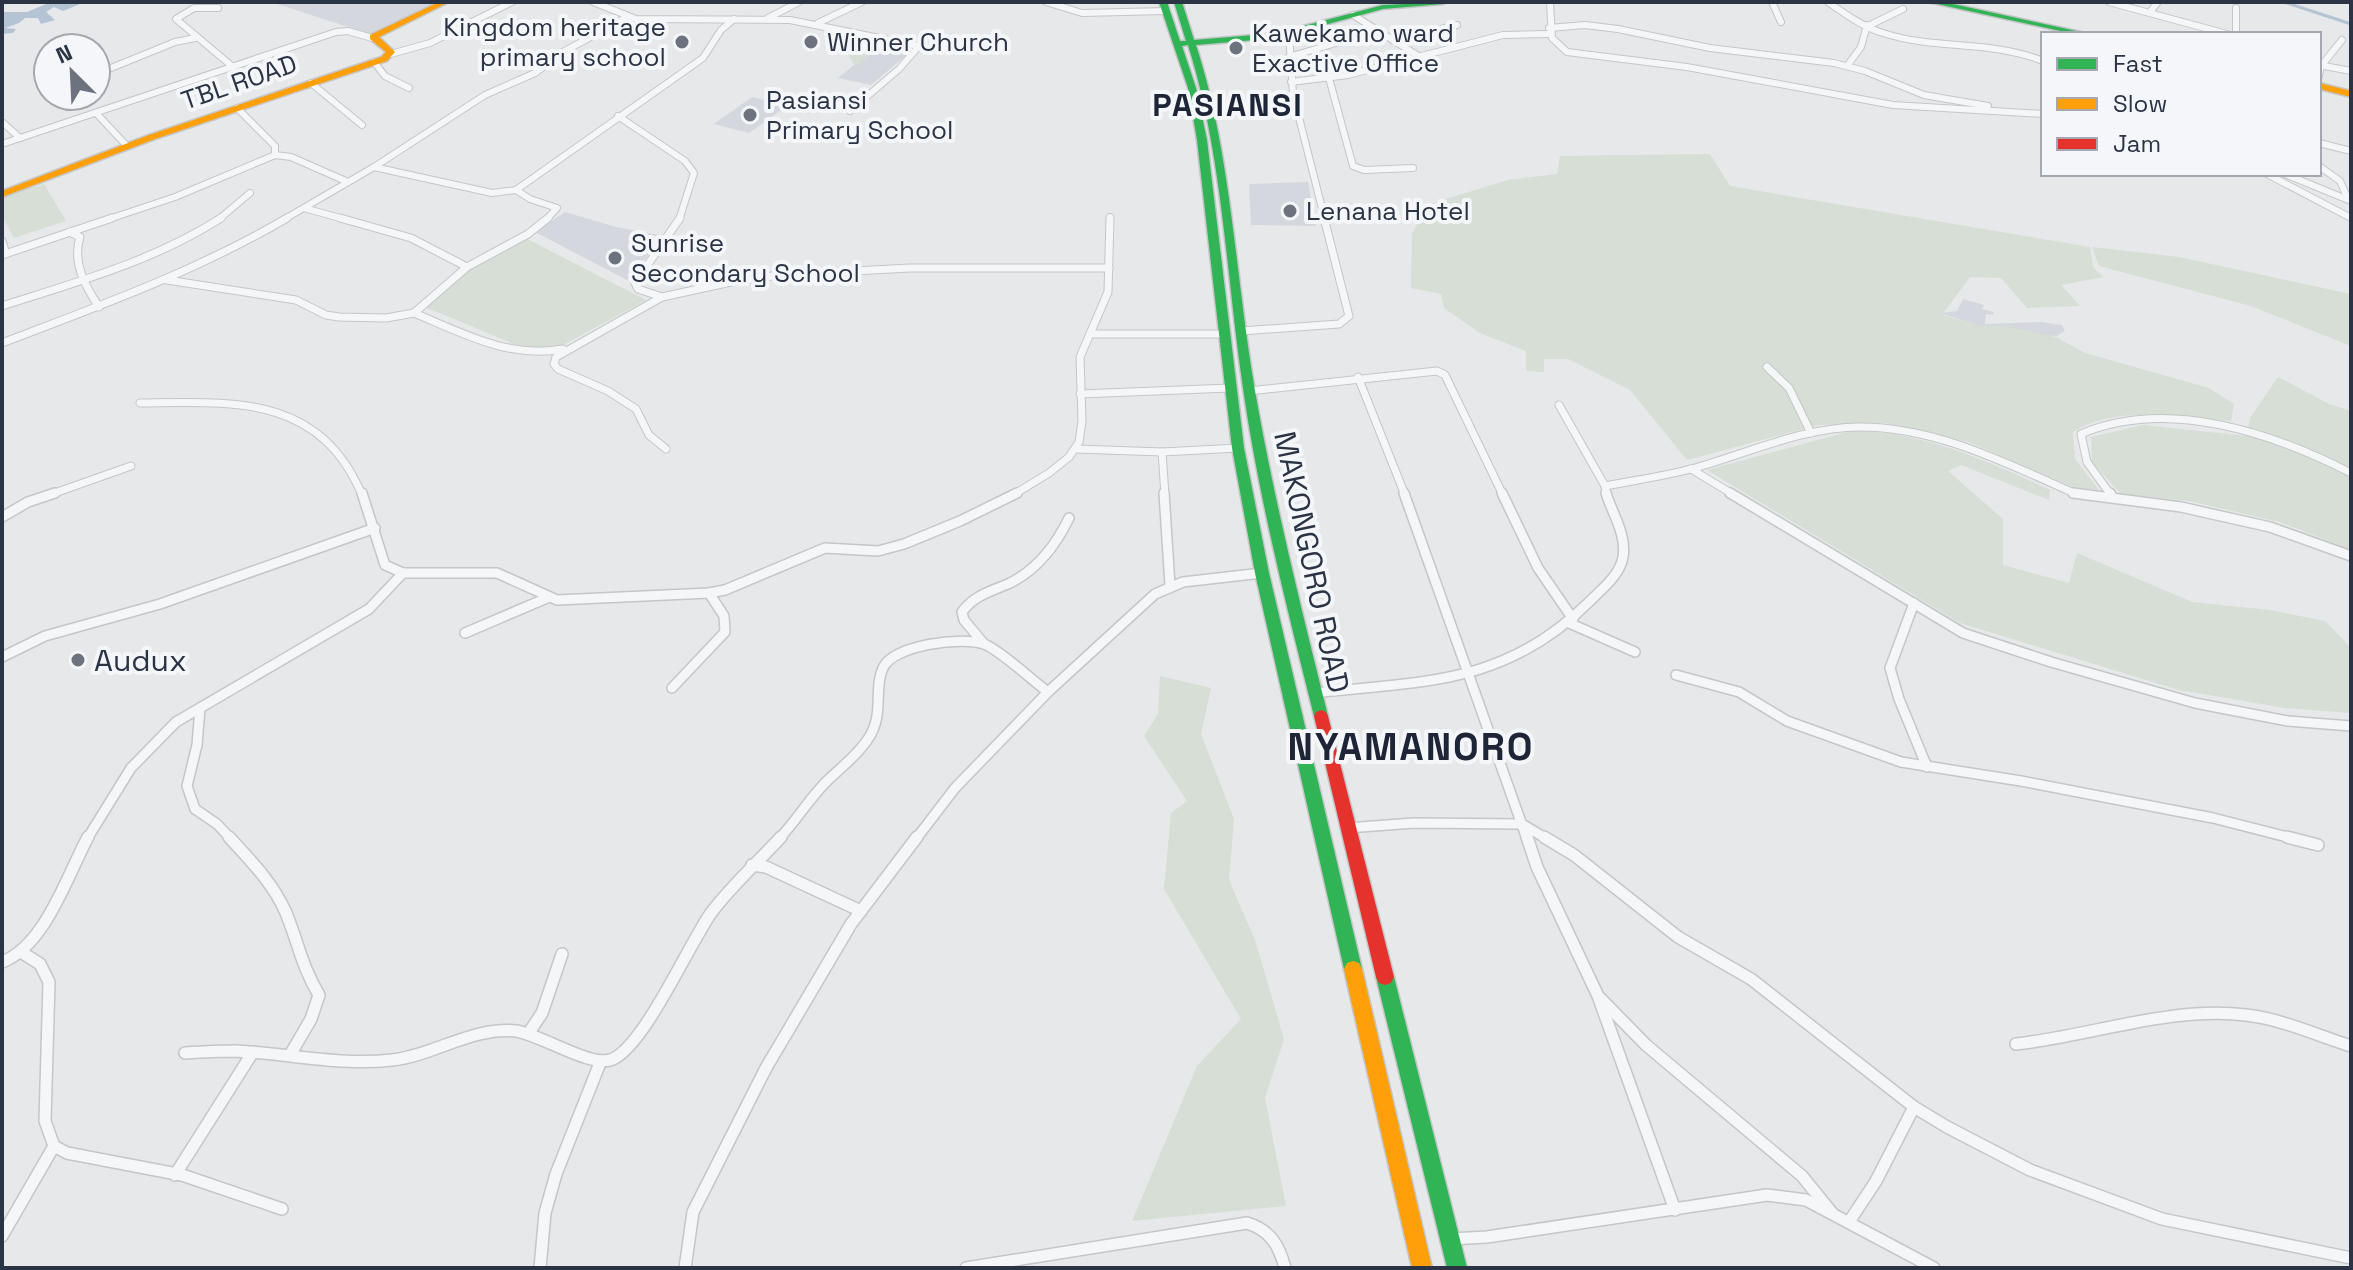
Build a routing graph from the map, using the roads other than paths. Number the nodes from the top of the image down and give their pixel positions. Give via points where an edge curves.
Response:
1 (445, 2) edge
2 (512, 2) edge
3 (593, 2) edge
4 (799, 2) edge
5 (862, 2) edge
6 (1046, 2) edge
7 (1443, 2) edge
8 (1550, 2) edge
9 (1772, 2) edge
10 (1828, 2) edge
11 (1932, 2) edge
12 (2109, 2) edge
13 (2158, 2) edge
14 (604, 4) edge
15 (1169, 5) edge
16 (218, 8) dead end
17 (2236, 8) dead end
18 (1903, 9) dead end
19 (2150, 12) junction
20 (1353, 15) junction
21 (627, 17) junction
22 (768, 18) junction
23 (734, 19) junction
24 (1781, 22) dead end
25 (818, 23) junction
26 (1457, 25) dead end
27 (1867, 25) junction
28 (1376, 31) junction
29 (1549, 31) junction
30 (2076, 32) edge
31 (2220, 32) edge
32 (2236, 32) edge
33 (1289, 33) junction
34 (195, 38) junction
35 (372, 38) junction
36 (2342, 40) dead end
37 (1394, 41) junction
38 (1183, 43) junction
39 (391, 54) junction
40 (1289, 57) junction
41 (1420, 57) junction
42 (2041, 60) edge
43 (374, 62) junction
44 (2321, 65) edge
45 (1847, 66) junction
46 (2321, 66) edge
47 (233, 67) junction
48 (112, 68) edge
49 (2351, 71) edge
50 (1329, 78) junction
51 (1291, 82) junction
52 (311, 83) junction
53 (2321, 86) edge
54 (409, 88) dead end
55 (2351, 94) edge
56 (237, 108) junction
57 (850, 111) dead end
58 (2014, 111) junction
59 (96, 113) junction
60 (2041, 114) edge
61 (618, 116) junction
62 (2, 122) edge
63 (362, 125) dead end
64 (20, 138) junction
65 (2, 144) edge
66 (2321, 144) edge
67 (127, 146) junction
68 (2351, 151) edge
69 (275, 155) junction
70 (374, 167) junction
71 (1212, 167) junction
72 (2321, 167) edge
73 (1413, 168) dead end
74 (2271, 176) edge
75 (2296, 176) edge
76 (348, 182) junction
77 (2310, 182) junction
78 (516, 190) junction
79 (2299, 190) junction
80 (250, 193) dead end
81 (2, 194) edge
82 (2349, 200) edge
83 (304, 208) junction
84 (1110, 217) dead end
85 (2351, 218) edge
86 (70, 232) junction
87 (2, 241) edge
88 (4, 255) edge
89 (467, 267) junction
90 (1109, 268) junction
91 (81, 280) junction
92 (167, 280) junction
93 (662, 297) junction
94 (2, 306) edge
95 (99, 307) junction
96 (414, 313) junction
97 (1241, 331) junction
98 (1090, 334) junction
99 (1224, 334) junction
100 (2, 343) edge
101 (570, 347) junction
102 (1767, 367) dead end
103 (1358, 377) junction
104 (1230, 388) junction
105 (1249, 391) junction
106 (1080, 394) junction
107 (140, 403) dead end
108 (1559, 405) dead end
109 (1811, 433) junction
110 (1238, 448) junction
111 (666, 449) dead end
112 (1076, 449) junction
113 (1162, 452) junction
114 (131, 466) dead end
115 (1691, 469) junction
116 (2351, 473) edge
117 (1605, 486) junction
118 (2113, 498) junction
119 (2, 517) edge
120 (1069, 518) dead end
121 (375, 528) junction
122 (2351, 556) edge
123 (403, 573) junction
124 (1262, 573) junction
125 (1170, 585) junction
126 (709, 593) junction
127 (547, 598) junction
128 (1914, 603) junction
129 (1571, 621) junction
130 (465, 633) dead end
131 (984, 644) junction
132 (1635, 652) dead end
133 (2, 657) edge
134 (1467, 674) junction
135 (1676, 675) dead end
136 (672, 688) dead end
137 (1048, 692) junction
138 (1314, 693) junction
139 (200, 708) junction
140 (2351, 726) edge
141 (1927, 767) junction
142 (1522, 824) junction
143 (1347, 828) junction
144 (2318, 845) dead end
145 (752, 865) junction
146 (861, 911) junction
147 (21, 952) junction
148 (562, 954) dead end
149 (2, 962) edge
150 (1598, 996) junction
151 (528, 1034) junction
152 (2016, 1044) dead end
153 (2351, 1046) edge
154 (253, 1052) junction
155 (185, 1053) dead end
156 (290, 1055) junction
157 (600, 1063) junction
158 (1914, 1107) junction
159 (54, 1146) junction
160 (175, 1175) junction
161 (282, 1209) dead end
162 (1675, 1210) junction
163 (1834, 1214) junction
164 (1849, 1222) junction
165 (2, 1236) edge
166 (1450, 1239) junction
167 (2351, 1258) edge
168 (540, 1268) edge
169 (685, 1268) edge
170 (966, 1268) edge
171 (1285, 1268) edge
172 (1422, 1268) edge
173 (1457, 1268) edge
174 (1934, 1268) edge

1 - 35 main road
2 - 39 street via 430,43
3 - 14 street
4 - 22 street
5 - 25 street
6 - 15 street via 1093,14
7 - 20 main road via 1394,5
8 - 29 street
9 - 24 street
10 - 27 street
11 - 30 main road
12 - 19 street
13 - 19 street
14 - 21 street
15 - 38 main road, MAKONGORO ROAD
16 - 34 street via 194,9 176,17
17 - 32 street
18 - 27 street
19 - 31 street
20 - 28 street
20 - 33 main road
21 - 23 street
21 - 70 street via 535,73 500,87
22 - 23 street
22 - 25 street
23 - 61 street via 703,58
25 - 57 street via 919,46 906,64
26 - 37 street
27 - 42 street via 1899,37 2016,50
27 - 45 street via 1861,47
28 - 37 street
28 - 40 street
29 - 41 street via 1503,35
29 - 45 street via 1578,25 1618,29 1710,48
29 - 58 street via 1559,49 1595,57 1687,67 1893,105
33 - 38 main road
33 - 40 street
34 - 47 street
34 - 48 street
35 - 39 main road
35 - 47 street via 336,32
36 - 44 street
37 - 41 street
38 - 71 main road, MAKONGORO ROAD via 1204,83
39 - 43 main road, TBL ROAD
40 - 51 street
41 - 50 street
43 - 52 main road, TBL ROAD
43 - 54 street via 389,79
45 - 58 street via 1924,95
46 - 49 street
47 - 59 street
50 - 51 street
50 - 73 street via 1353,166
51 - 97 street via 1349,316 1339,324
52 - 56 main road, TBL ROAD
52 - 63 street
53 - 55 main road
56 - 67 main road, TBL ROAD
56 - 69 street via 275,146
58 - 60 street
59 - 64 street
59 - 67 street
61 - 78 street
61 - 93 street via 685,161 694,173 674,233 635,283
62 - 64 street
64 - 65 street
66 - 68 street
67 - 81 main road, TBL ROAD
69 - 76 street
69 - 86 street via 175,197
70 - 76 street
70 - 78 street via 492,193
71 - 97 main road, MAKONGORO ROAD
71 - 99 main road, MAKONGORO ROAD
72 - 82 street via 2340,181
74 - 79 street
75 - 77 street
76 - 83 street
77 - 79 street
77 - 82 street
78 - 89 street via 557,211 528,234
79 - 85 street
80 - 91 street via 204,230
83 - 89 street via 411,238
83 - 92 street
84 - 90 street
86 - 88 street
86 - 91 street via 80,237 76,250
87 - 88 street
89 - 96 street
90 - 93 street via 961,266 811,273
90 - 98 street via 1105,303
91 - 94 street
91 - 95 street
92 - 95 street
92 - 96 street via 296,300 339,317
93 - 101 street
95 - 100 street
96 - 101 street via 493,346 541,353
97 - 105 main road, MAKONGORO ROAD
98 - 99 street
98 - 106 street via 1080,360
99 - 104 main road, MAKONGORO ROAD
101 - 111 street via 554,360 558,369 636,409 649,435
102 - 109 street via 1792,389
103 - 105 street
103 - 129 street via 1426,370 1445,375 1538,568
103 - 134 street via 1425,546
104 - 106 street
104 - 110 main road, MAKONGORO ROAD
105 - 138 main road, MAKONGORO ROAD
106 - 112 street via 1082,424
107 - 121 street via 246,408 301,422 332,444 347,464
108 - 117 street
109 - 115 street
109 - 118 street via 1890,429 1969,447 2074,493
110 - 113 street
110 - 124 main road, MAKONGORO ROAD
112 - 113 street
112 - 126 street via 1036,483 908,543 875,551 825,548
113 - 125 street
114 - 119 street via 28,502
115 - 117 street
115 - 128 street
116 - 118 street via 2243,428 2139,419 2102,424 2081,434 2085,462
117 - 129 street via 1624,556
118 - 122 street via 2270,527
120 - 131 street via 1045,559 1019,579 967,604 964,620
121 - 123 street via 385,565
121 - 133 street via 160,604 45,636
123 - 127 street via 497,573
123 - 139 street via 369,609
124 - 125 street
124 - 172 main road, MAKONGORO ROAD
125 - 137 street
126 - 127 street
126 - 136 street via 723,613 725,632
127 - 130 street
128 - 140 street via 1963,633 2002,648 2192,704 2305,724
128 - 141 street via 1890,679
129 - 132 street
129 - 134 street via 1538,648
131 - 137 street
131 - 145 street via 937,643 892,657 882,669 879,715 870,737
134 - 138 street
134 - 142 street
135 - 141 street via 1739,692 1787,721 1846,744
137 - 146 street via 955,788
138 - 143 main road, MAKONGORO ROAD
139 - 147 street via 155,738 123,774 36,936
139 - 156 street via 187,786 191,801 267,878 319,995
141 - 144 street via 2213,818
142 - 143 street
142 - 150 street
142 - 158 street via 1574,855 1678,937 1751,979
143 - 166 main road, MAKONGORO ROAD
145 - 146 street
145 - 157 street via 712,912 628,1048
146 - 169 street via 766,1068 693,1212
147 - 149 street
147 - 159 street via 36,959 49,982 45,1121
148 - 151 street via 542,1013
150 - 162 street
150 - 163 street via 1646,1045 1802,1176
151 - 156 street via 490,1033 395,1060
151 - 157 street
152 - 153 street via 2074,1037 2136,1021 2215,1014 2266,1019
154 - 155 street
154 - 156 street
154 - 160 street
157 - 168 street via 552,1187
158 - 164 street via 1866,1201
158 - 167 street via 2030,1170 2162,1219
159 - 160 street
159 - 165 street
160 - 161 street
162 - 163 street via 1777,1195 1806,1200
162 - 166 street
163 - 164 street
164 - 174 street
166 - 173 main road, MAKONGORO ROAD
170 - 171 street via 1247,1223 1262,1226 1274,1238

